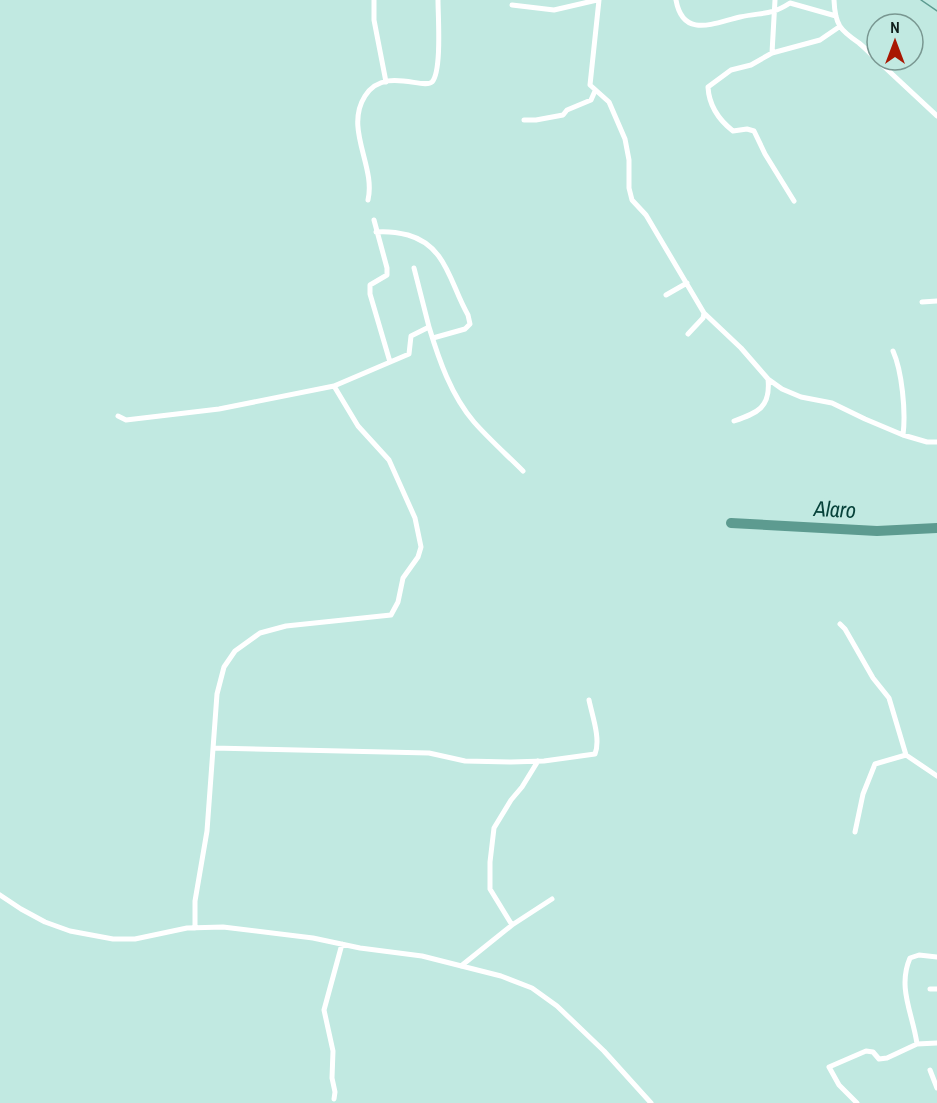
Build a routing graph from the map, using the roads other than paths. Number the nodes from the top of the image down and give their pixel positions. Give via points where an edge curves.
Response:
1 (374, 0) edge
2 (438, 0) edge
3 (598, 0) edge
4 (676, 0) edge
5 (775, 0) edge
6 (834, 0) edge
7 (512, 5) dead end
8 (775, 12) junction
9 (836, 16) junction
10 (839, 27) junction
11 (865, 49) edge
12 (772, 53) junction
13 (890, 72) edge
14 (386, 82) junction
15 (596, 91) junction
16 (937, 116) edge
17 (524, 120) dead end
18 (368, 200) dead end
19 (794, 201) dead end
20 (374, 220) dead end
21 (376, 232) junction
22 (414, 268) dead end
23 (687, 283) junction
24 (666, 295) dead end
25 (937, 301) edge
26 (922, 302) dead end
27 (704, 313) junction
28 (429, 327) junction
29 (688, 334) dead end
30 (433, 338) junction
31 (893, 351) dead end
32 (390, 362) junction
33 (768, 379) junction
34 (334, 386) junction
35 (118, 416) dead end
36 (734, 421) dead end
37 (903, 435) junction
38 (937, 442) edge
39 (524, 471) dead end
40 (840, 624) dead end
41 (589, 700) dead end
42 (213, 748) junction
43 (906, 755) junction
44 (538, 761) junction
45 (937, 776) edge
46 (855, 831) dead end
47 (0, 896) edge
48 (552, 899) dead end
49 (512, 924) junction
50 (195, 928) junction
51 (342, 944) junction
52 (937, 957) edge
53 (461, 966) junction
54 (930, 989) dead end
55 (937, 989) edge
56 (937, 1043) edge
57 (917, 1044) junction
58 (930, 1070) dead end
59 (937, 1088) edge
60 (334, 1099) dead end
61 (651, 1103) edge
62 (857, 1103) edge

1 - 14 street
2 - 14 street via 438,54 431,83 395,79
3 - 7 street via 554,10
3 - 15 street via 590,81
4 - 8 street via 678,12 688,23 706,26
5 - 8 street
6 - 9 street
8 - 9 street via 790,3
8 - 12 street
9 - 10 street
10 - 11 street
10 - 12 street via 820,40
12 - 19 street via 751,65 731,70 708,87 708,94 725,125 733,131 754,131
13 - 16 street
14 - 18 street via 366,95 360,109 358,132 368,175
15 - 17 street via 591,100 562,115
15 - 23 street via 609,102 625,139 632,200 646,215
20 - 21 street
21 - 30 street via 390,230 416,237 442,259 470,324
21 - 32 street via 387,275 370,285 370,294
22 - 28 street
23 - 24 street
23 - 27 street
25 - 26 street
27 - 29 street
27 - 33 street
28 - 30 street
28 - 32 street via 411,336 409,354
30 - 39 street via 453,390 473,421
31 - 37 street via 900,382
32 - 34 street
33 - 36 street via 763,408
33 - 37 street via 801,397 832,403
34 - 35 street via 219,409 126,420
34 - 42 street via 358,426 389,460 415,518 421,547 418,557 403,578 392,615 286,626 260,633 235,651 224,667 217,694
37 - 38 street
40 - 43 street via 888,698
41 - 44 street via 596,732 595,754
42 - 44 street via 407,752 465,760
42 - 50 street
43 - 45 street
43 - 46 street via 875,764
44 - 49 street via 494,828 490,889
47 - 50 street via 45,922 112,939 135,939
48 - 49 street
49 - 53 street
50 - 51 street via 223,927
51 - 53 street
51 - 60 street via 324,1010 333,1051
52 - 57 street via 914,956 904,973 904,991
53 - 61 street via 518,981 543,995 604,1051
54 - 55 street
56 - 57 street
57 - 62 street via 887,1058 879,1059 866,1051 829,1067
58 - 59 street

